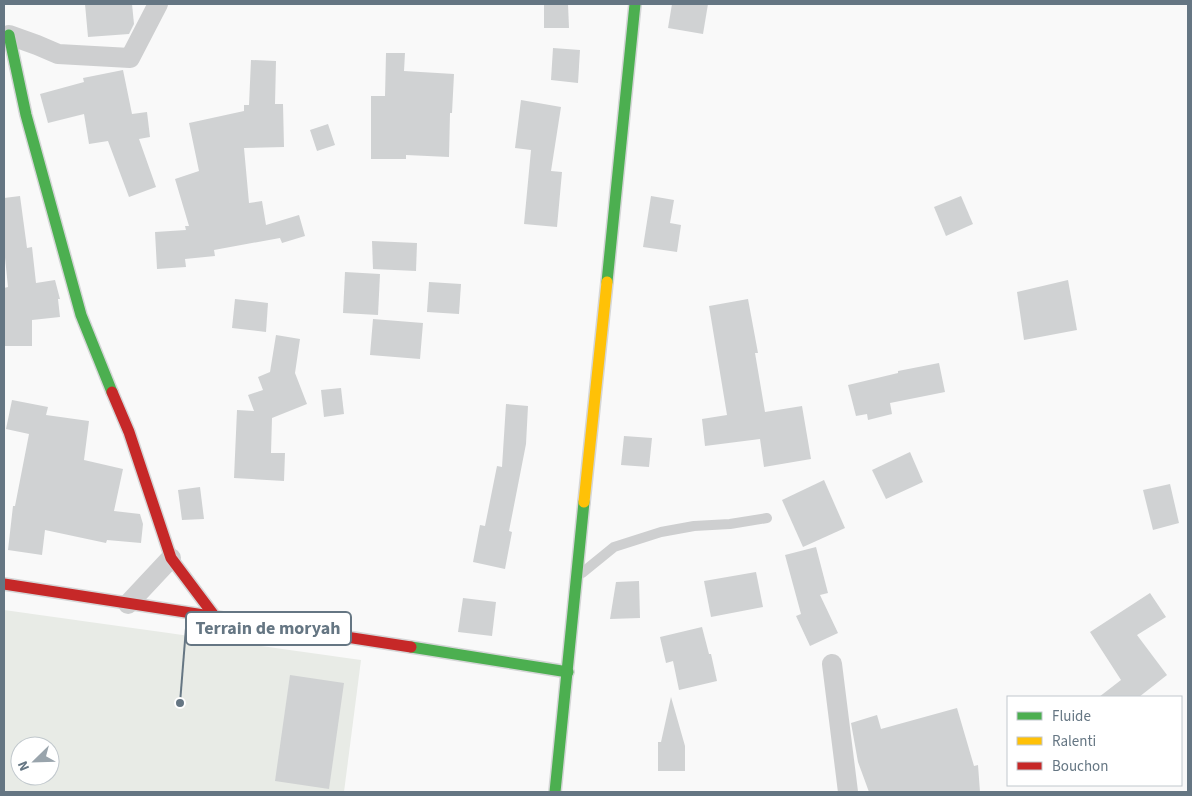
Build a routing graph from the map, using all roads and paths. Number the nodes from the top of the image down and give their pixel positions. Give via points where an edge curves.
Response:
1 (158, 4) edge
2 (635, 4) edge
3 (7, 37) edge
4 (768, 518) dead end
5 (171, 558) junction
6 (578, 576) junction
7 (4, 584) edge
8 (128, 604) junction
9 (216, 618) junction
10 (832, 664) dead end
11 (568, 672) junction
12 (555, 792) edge
13 (848, 792) edge

1 - 3 street via 130,58 58,54 37,44
2 - 6 street
3 - 5 street via 81,314 129,432
4 - 6 lane via 661,532 614,547
5 - 8 street
5 - 9 street
6 - 11 street
7 - 8 street
8 - 9 street
9 - 11 street
10 - 13 street
11 - 12 street

